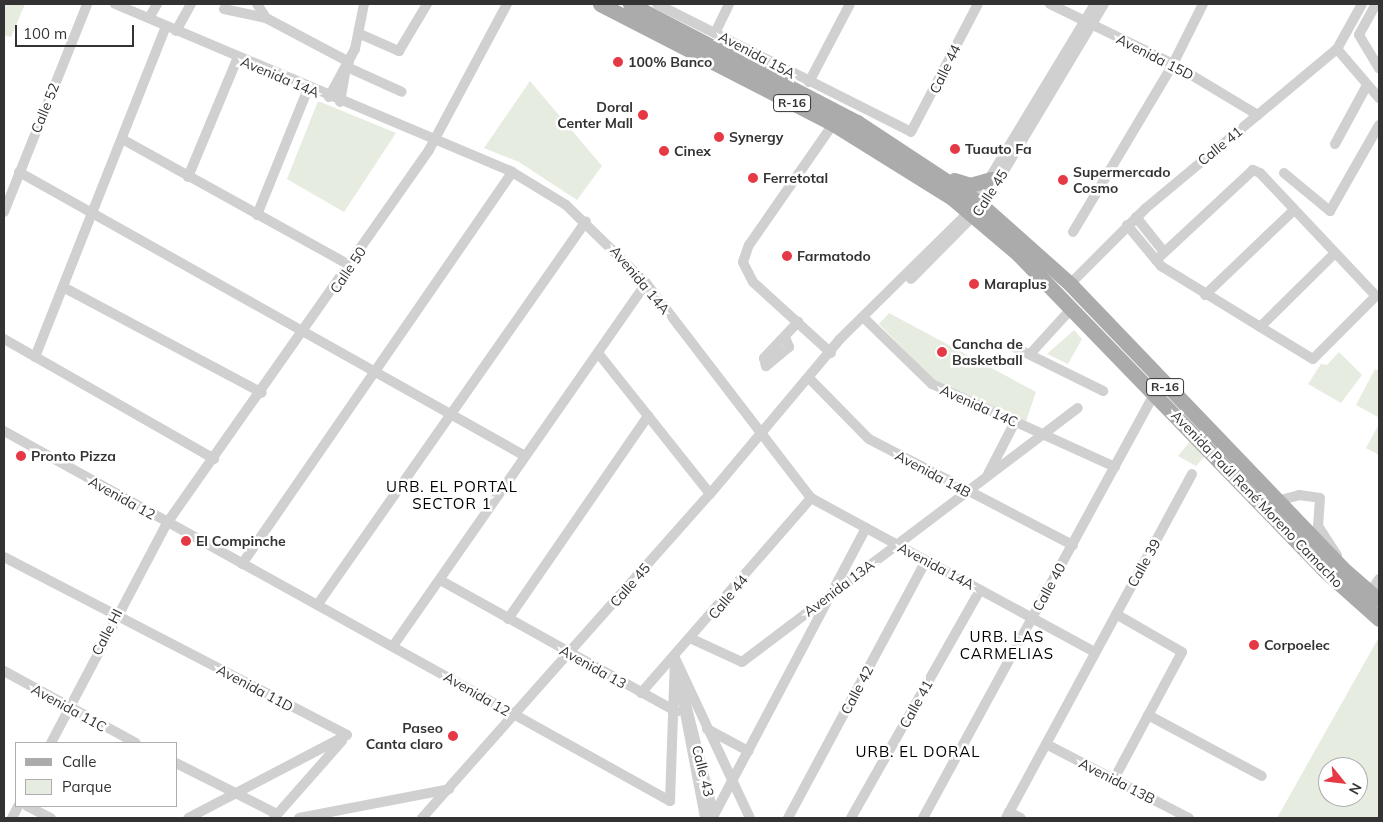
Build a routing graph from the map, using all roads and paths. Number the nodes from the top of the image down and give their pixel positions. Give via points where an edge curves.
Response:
1 (87, 4) edge
2 (115, 4) edge
3 (154, 4) edge
4 (191, 4) edge
5 (257, 4) edge
6 (364, 4) edge
7 (427, 4) edge
8 (507, 4) edge
9 (600, 4) edge
10 (630, 4) edge
11 (657, 4) edge
12 (729, 4) edge
13 (850, 4) edge
14 (978, 4) edge
15 (1050, 4) edge
16 (1095, 4) edge
17 (1104, 4) edge
18 (1203, 4) edge
19 (1362, 4) edge
20 (1376, 4) edge
21 (224, 9) dead end
22 (149, 18) junction
23 (266, 18) junction
24 (1089, 24) junction
25 (166, 26) junction
26 (176, 31) junction
27 (715, 33) junction
28 (360, 34) junction
29 (1337, 49) junction
30 (237, 59) junction
31 (1173, 64) junction
32 (347, 66) junction
33 (1379, 68) edge
34 (809, 82) junction
35 (1367, 85) junction
36 (308, 89) junction
37 (402, 92) dead end
38 (329, 98) junction
39 (1379, 98) edge
40 (340, 102) junction
41 (1258, 115) junction
42 (833, 124) junction
43 (1379, 125) edge
44 (910, 132) joint
45 (122, 139) junction
46 (435, 141) junction
47 (1334, 144) dead end
48 (19, 172) junction
49 (512, 172) junction
50 (1284, 172) dead end
51 (188, 177) junction
52 (947, 178) junction
53 (991, 179) junction
54 (976, 209) junction
55 (1294, 210) junction
56 (92, 211) junction
57 (4, 212) edge
58 (257, 214) junction
59 (1136, 217) junction
60 (586, 220) junction
61 (1127, 225) junction
62 (1073, 232) dead end
63 (1164, 252) junction
64 (1335, 253) junction
65 (1156, 260) junction
66 (351, 266) junction
67 (646, 283) junction
68 (1070, 284) junction
69 (63, 287) junction
70 (1205, 295) junction
71 (1072, 308) junction
72 (865, 319) junction
73 (798, 322) junction
74 (1260, 327) junction
75 (305, 331) junction
76 (785, 337) dead end
77 (4, 339) edge
78 (1010, 345) dead end
79 (833, 351) junction
80 (598, 353) junction
81 (1031, 353) junction
82 (35, 357) junction
83 (377, 371) junction
84 (810, 379) junction
85 (1158, 389) junction
86 (1103, 391) dead end
87 (262, 393) junction
88 (1078, 408) dead end
89 (453, 415) junction
90 (648, 416) junction
91 (1015, 422) junction
92 (4, 432) edge
93 (760, 436) junction
94 (526, 456) junction
95 (214, 459) junction
96 (1114, 467) junction
97 (1192, 474) dead end
98 (710, 494) junction
99 (976, 497) junction
100 (811, 498) junction
101 (1278, 501) junction
102 (167, 523) junction
103 (866, 528) junction
104 (1073, 545) junction
105 (4, 557) edge
106 (926, 561) junction
107 (242, 564) junction
108 (1352, 576) junction
109 (1379, 579) edge
110 (440, 580) junction
111 (980, 590) junction
112 (318, 604) junction
113 (1376, 605) edge
114 (1116, 614) junction
115 (116, 615) junction
116 (508, 619) junction
117 (1032, 619) junction
118 (692, 639) junction
119 (394, 646) junction
120 (1095, 652) junction
121 (569, 654) junction
122 (674, 658) junction
123 (4, 671) edge
124 (641, 693) junction
125 (68, 709) junction
126 (513, 715) junction
127 (1148, 715) junction
128 (347, 736) junction
129 (51, 742) edge
130 (134, 742) edge
131 (1046, 744) junction
132 (748, 751) junction
133 (178, 764) edge
134 (1262, 776) dead end
135 (1114, 779) junction
136 (449, 789) junction
137 (29, 807) edge
138 (1008, 815) edge
139 (275, 816) edge
140 (51, 818) edge
141 (188, 818) edge
142 (299, 818) edge
143 (422, 818) edge
144 (705, 818) edge
145 (750, 818) edge
146 (788, 818) edge
147 (851, 818) edge
148 (923, 818) edge
149 (1021, 818) edge
150 (1189, 818) edge

1 - 48 street, Calle 52
2 - 22 street, Avenida 14A
3 - 22 street
4 - 26 street
5 - 23 street
6 - 28 street
7 - 28 street via 399,51
8 - 46 street, Calle 50
9 - 42 main road, Avenida Paúl René Moreno Camacho / R-16
10 - 52 main road, Avenida Paúl René Moreno Camacho / R-16 via 857,122
11 - 27 street, Avenida 15A
12 - 27 street
13 - 34 street
14 - 44 street, Calle 44
15 - 24 street, Avenida 15D
16 - 24 street, Calle 45
17 - 24 street, Calle 45
18 - 31 street
19 - 29 street, Calle 41
20 - 33 street via 1359,35
21 - 23 street via 243,17
22 - 25 street, Avenida 14A
23 - 32 street
24 - 31 street, Avenida 15D
24 - 53 street, Calle 45
24 - 54 street, Calle 45
25 - 26 street, Avenida 14A
25 - 45 street
26 - 30 street, Avenida 14A
27 - 34 street, Avenida 15A
28 - 32 street
29 - 35 street
29 - 41 street, Calle 41
30 - 36 street, Avenida 14A
30 - 51 street
31 - 41 street, Avenida 15D
31 - 62 street
32 - 37 street
32 - 38 street
32 - 40 street
34 - 44 street, Avenida 15A
35 - 39 street
35 - 47 street
36 - 38 street, Avenida 14A
36 - 58 street
38 - 40 street, Avenida 14A
40 - 46 street, Avenida 14A
41 - 59 street, Calle 41
42 - 54 main road, Avenida Paúl René Moreno Camacho / R-16
42 - 73 street via 744,256 748,276
43 - 50 street via 1330,211
45 - 51 street
45 - 56 street
46 - 49 street, Avenida 14A
46 - 66 street, Calle 50
48 - 56 street
48 - 57 street, Calle 52
49 - 60 street, Avenida 14A
49 - 83 street
51 - 58 street
52 - 53 main road via 970,185
52 - 54 main road, Avenida Paúl René Moreno Camacho / R-16
53 - 54 street, Calle 45
54 - 68 main road, Avenida Paúl René Moreno Camacho / R-16
54 - 71 main road, Avenida Paúl René Moreno Camacho / R-16
54 - 72 street, Calle 45
55 - 63 street via 1252,170
55 - 64 street
55 - 70 street
56 - 69 street
56 - 75 street
58 - 66 street
59 - 61 street, Calle 41
59 - 63 street
60 - 67 street, Avenida 14A
60 - 89 street
61 - 65 street
61 - 68 street, Calle 41
63 - 65 street
64 - 74 street
64 - 74 street via 1374,290 1374,303 1313,359
65 - 70 street
66 - 75 street, Calle 50
67 - 80 street
67 - 93 street, Avenida 14A
68 - 85 main road, Avenida Paúl René Moreno Camacho / R-16
69 - 82 street
69 - 87 street
70 - 74 street
71 - 81 street
71 - 85 main road, Avenida Paúl René Moreno Camacho / R-16
72 - 79 street, Calle 45
72 - 91 street, Avenida 14C via 932,384
73 - 76 street
73 - 79 street
75 - 83 street
75 - 87 street, Calle 50
77 - 82 street
78 - 81 street
79 - 84 street, Calle 45
80 - 90 street
80 - 94 street
81 - 86 street
82 - 95 street
83 - 89 street
83 - 107 street
84 - 93 street, Calle 45
84 - 99 street, Avenida 14B via 869,439
85 - 96 street, Calle 40
85 - 101 main road, Avenida Paúl René Moreno Camacho / R-16
85 - 113 main road, Avenida Paúl René Moreno Camacho / R-16 via 1325,571
87 - 95 street, Calle 50
88 - 118 street, Avenida 13A via 742,662
89 - 94 street
89 - 112 street
90 - 98 street
90 - 116 street
91 - 96 street, Avenida 14C
91 - 99 street
92 - 102 street, Avenida 12
93 - 98 street, Calle 45
93 - 100 street, Avenida 14A
94 - 110 street
95 - 102 street, Calle 50
96 - 104 street, Calle 40
97 - 114 street, Calle 39
98 - 121 street, Calle 45
99 - 104 street, Avenida 14B
100 - 103 street, Avenida 14A
100 - 118 street, Calle 44
101 - 108 main road, Avenida Paúl René Moreno Camacho / R-16
101 - 108 street via 1299,495 1320,498 1318,526
102 - 107 street, Avenida 12
102 - 115 street, Calle HI
103 - 106 street, Avenida 14A
103 - 132 street, Calle 43
104 - 117 street, Calle 40
105 - 115 street, Avenida 11D
106 - 111 street, Avenida 14A
106 - 146 street, Calle 42
107 - 112 street, Avenida 12
108 - 113 main road, Avenida Paúl René Moreno Camacho / R-16
109 - 113 street
110 - 116 street, Avenida 13
110 - 119 street
111 - 117 street, Avenida 14A
111 - 147 street, Calle 41
112 - 119 street, Avenida 12
114 - 120 street, Calle 39
114 - 127 street via 1182,652
115 - 125 street, Calle HI
115 - 128 street, Avenida 11D
116 - 121 street, Avenida 13
117 - 120 street, Avenida 14A
117 - 148 street, Calle 40
118 - 122 street, Calle 44
119 - 126 street, Avenida 12
120 - 131 street, Calle 39
121 - 124 street, Avenida 13
121 - 126 street, Calle 45
122 - 124 street, Calle 44
122 - 126 street, Avenida 12 via 670,801
122 - 132 street, Calle 43 via 714,815
122 - 144 street, Calle 43
122 - 145 street
123 - 125 street, Avenida 11C
124 - 132 street, Avenida 13
125 - 129 street, Calle HI
125 - 130 street, Avenida 11C
126 - 136 street, Calle 45
127 - 134 street
127 - 135 street
128 - 139 street
128 - 141 street
131 - 135 street, Avenida 13B
131 - 138 street, Calle 39
133 - 139 street
135 - 150 street, Avenida 13B
136 - 142 street
136 - 143 street, Calle 45
137 - 140 street
138 - 149 street

